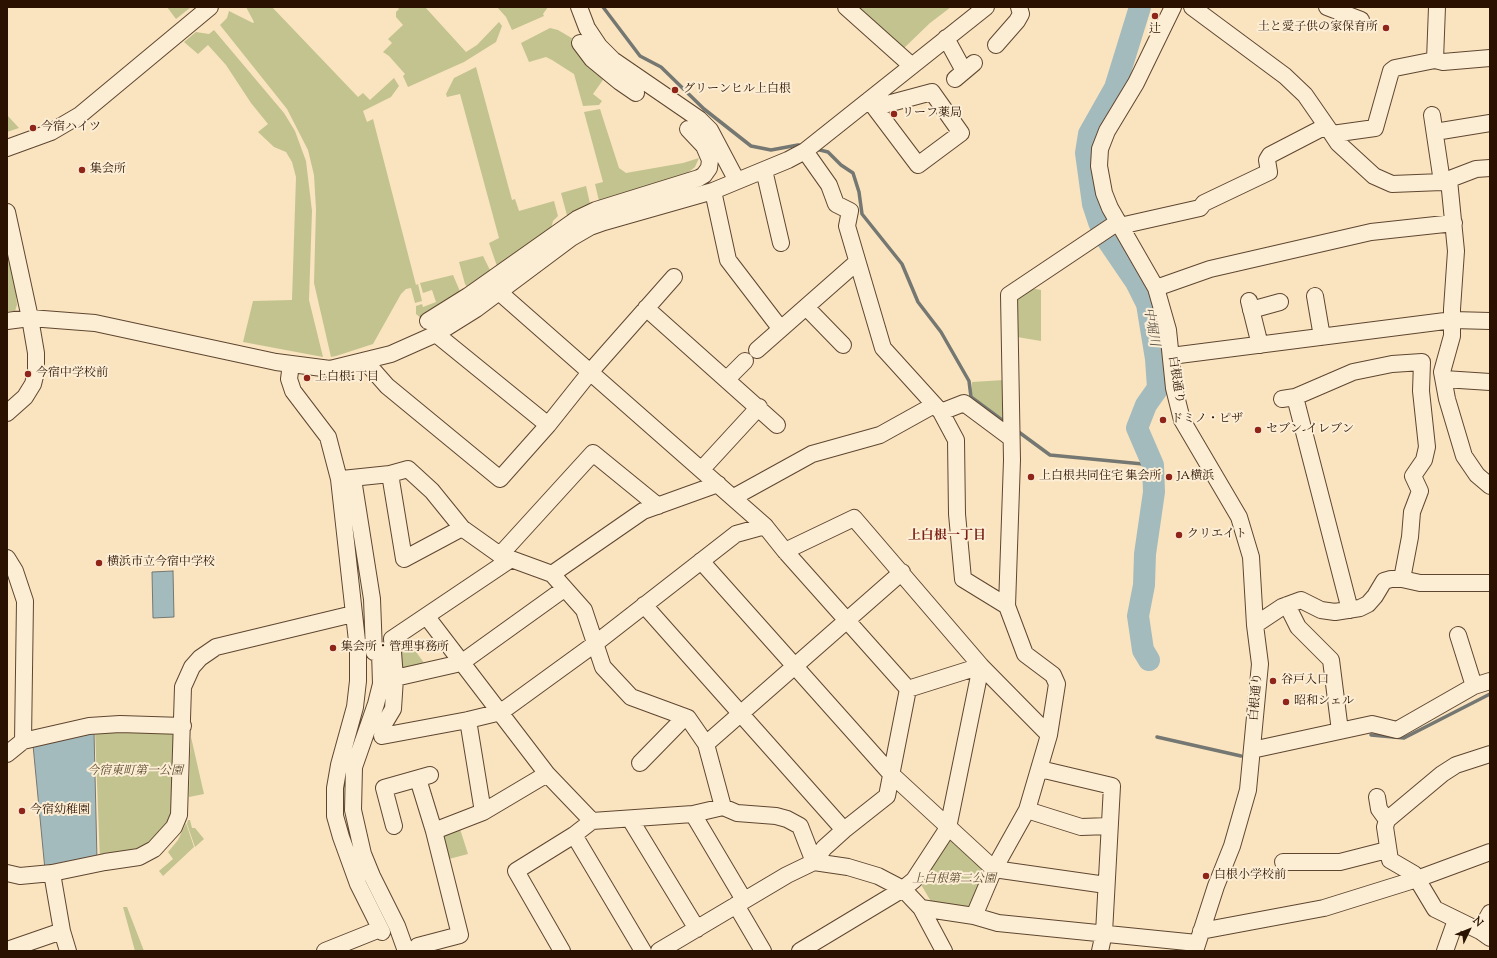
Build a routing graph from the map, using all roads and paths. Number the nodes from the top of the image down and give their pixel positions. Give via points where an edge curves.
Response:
1 (210, 7) edge
2 (579, 7) edge
3 (846, 7) edge
4 (986, 7) edge
5 (1019, 7) edge
6 (1172, 7) edge
7 (1192, 7) edge
8 (1327, 7) edge
9 (1437, 7) edge
10 (1361, 20) dead end
11 (946, 38) junction
12 (580, 43) dead end
13 (1003, 43) dead end
14 (1490, 58) edge
15 (1435, 60) junction
16 (912, 66) junction
17 (964, 71) dead end
18 (636, 93) dead end
19 (873, 103) junction
20 (1432, 115) dead end
21 (1490, 123) edge
22 (688, 129) dead end
23 (1329, 130) junction
24 (1435, 132) junction
25 (7, 148) edge
26 (805, 151) junction
27 (1490, 168) edge
28 (764, 170) junction
29 (737, 181) junction
30 (1445, 181) junction
31 (713, 191) junction
32 (7, 212) edge
33 (1454, 223) junction
34 (1119, 224) junction
35 (781, 243) dead end
36 (857, 262) junction
37 (674, 277) dead end
38 (1156, 288) junction
39 (499, 292) junction
40 (1315, 296) dead end
41 (1280, 302) dead end
42 (806, 307) junction
43 (646, 308) junction
44 (30, 318) junction
45 (1453, 320) junction
46 (7, 321) edge
47 (1490, 321) edge
48 (432, 328) junction
49 (780, 328) junction
50 (1322, 337) junction
51 (843, 345) dead end
52 (1260, 345) junction
53 (757, 350) dead end
54 (1171, 356) junction
55 (365, 361) junction
56 (745, 361) dead end
57 (292, 364) junction
58 (591, 371) junction
59 (727, 379) junction
60 (1444, 379) junction
61 (1490, 382) edge
62 (759, 407) junction
63 (938, 408) junction
64 (7, 413) edge
65 (548, 425) junction
66 (778, 425) dead end
67 (1011, 430) junction
68 (702, 469) junction
69 (390, 474) junction
70 (346, 479) junction
71 (718, 484) junction
72 (1490, 486) edge
73 (734, 497) junction
74 (658, 506) junction
75 (765, 526) junction
76 (462, 528) junction
77 (785, 551) junction
78 (506, 557) junction
79 (7, 558) edge
80 (701, 560) junction
81 (902, 572) junction
82 (552, 574) junction
83 (1402, 579) junction
84 (1490, 583) edge
85 (564, 589) junction
86 (644, 605) junction
87 (1287, 605) junction
88 (1007, 606) junction
89 (1350, 610) junction
90 (354, 614) junction
91 (427, 617) junction
92 (846, 620) junction
93 (1255, 625) junction
94 (1458, 635) dead end
95 (357, 641) junction
96 (596, 643) junction
97 (382, 649) junction
98 (461, 663) junction
99 (794, 666) junction
100 (981, 666) junction
101 (395, 678) junction
102 (1490, 681) edge
103 (1474, 686) junction
104 (908, 689) junction
105 (500, 712) junction
106 (742, 713) junction
107 (684, 717) junction
108 (468, 720) junction
109 (183, 726) junction
110 (1340, 732) junction
111 (1049, 735) junction
112 (23, 741) junction
113 (706, 744) junction
114 (1252, 750) junction
115 (7, 754) edge
116 (1490, 754) edge
117 (640, 762) dead end
118 (1040, 769) junction
119 (547, 774) junction
120 (891, 774) junction
121 (1376, 797) dead end
122 (723, 807) junction
123 (1027, 810) junction
124 (483, 812) junction
125 (693, 814) junction
126 (630, 819) junction
127 (1387, 820) junction
128 (592, 821) junction
129 (394, 826) dead end
130 (1109, 826) junction
131 (948, 828) junction
132 (844, 830) junction
133 (434, 831) junction
134 (574, 835) junction
135 (1387, 850) junction
136 (1490, 852) edge
137 (814, 862) junction
138 (1283, 862) dead end
139 (994, 870) junction
140 (7, 873) edge
141 (52, 873) junction
142 (1417, 879) junction
143 (1106, 885) junction
144 (903, 889) junction
145 (740, 903) junction
146 (921, 908) junction
147 (1490, 912) edge
148 (974, 916) junction
149 (1456, 920) junction
150 (696, 929) junction
151 (62, 931) junction
152 (1104, 933) junction
153 (1485, 934) edge
154 (1198, 942) edge
155 (7, 950) edge
156 (942, 950) edge
157 (68, 951) edge
158 (325, 951) edge
159 (406, 951) edge
160 (418, 951) edge
161 (562, 951) edge
162 (643, 951) edge
163 (659, 951) edge
164 (763, 951) edge
165 (800, 951) edge
166 (1100, 951) edge
167 (1445, 951) edge

1 - 25 street via 80,115 50,132
2 - 29 street via 587,28 599,46 613,60 699,119 710,130
3 - 16 street
4 - 11 street
5 - 13 street via 1021,14
6 - 34 street, 白根通り via 1136,83 1106,131 1100,149 1099,166 1104,193
7 - 23 street via 1284,76 1305,95
8 - 10 street
9 - 15 street
11 - 16 street
11 - 17 street
12 - 18 street via 592,59
14 - 15 street via 1443,62
15 - 23 street via 1391,71 1375,128
16 - 19 street
19 - 19 street via 918,165 961,133 932,92
19 - 26 street
20 - 24 street
21 - 24 street
22 - 48 street via 704,146 710,160 709,168 704,175 596,210 577,219 468,296
23 - 30 street via 1338,143 1374,176 1392,184
23 - 34 street via 1270,155 1267,160 1269,172 1200,208
24 - 30 street
26 - 28 street
26 - 36 street via 829,185 836,204 850,211 847,226
27 - 30 street via 1476,169
28 - 29 street
28 - 35 street
29 - 31 street
30 - 33 street
31 - 39 street via 590,228 571,238
31 - 49 street via 728,260
32 - 44 street
33 - 38 street via 1371,232 1210,269
33 - 45 street via 1456,251
34 - 38 street, 白根通り
34 - 67 street via 1009,295
36 - 42 street
36 - 63 street via 883,348
37 - 43 street
38 - 54 street, 白根通り via 1166,323
39 - 48 street
39 - 58 street
40 - 50 street
41 - 52 street via 1250,305
42 - 49 street
42 - 51 street
43 - 58 street
43 - 59 street
44 - 46 street
44 - 57 street via 95,323
44 - 64 street via 36,353 36,372 33,384 25,396
45 - 47 street
45 - 50 street
45 - 60 street via 1452,336 1442,372
48 - 55 street via 391,354
48 - 65 street
49 - 53 street
50 - 52 street
52 - 54 street
54 - 93 street, 白根通り via 1174,388 1182,420 1240,517 1251,557
55 - 57 street via 330,369
55 - 65 street via 387,386 500,479
56 - 59 street
57 - 70 street via 289,379 293,391 328,437
58 - 65 street
58 - 68 street
59 - 62 street
60 - 61 street
60 - 72 street via 1454,426 1464,456 1477,475
62 - 66 street
62 - 68 street
63 - 67 street via 964,403
63 - 73 street via 880,435 812,454
63 - 88 street via 956,440 957,514 963,579
67 - 88 street
68 - 71 street
69 - 70 street
69 - 76 street via 408,469 432,490
69 - 76 street via 404,559
70 - 90 street
70 - 97 street
71 - 73 street
71 - 74 street
73 - 75 street
74 - 78 street via 593,453
74 - 82 street via 643,511
75 - 77 street
75 - 80 street via 736,534
76 - 78 street
77 - 81 street via 854,518
77 - 92 street
78 - 82 street
78 - 91 street
79 - 112 street via 15,571 25,601
80 - 86 street
80 - 99 street
81 - 92 street
81 - 100 street
82 - 85 street
83 - 84 street via 1420,583
83 - 89 street via 1384,581 1368,604
83 - 89 street via 1412,512 1420,491 1413,476 1424,460 1427,447 1421,391 1422,362 1392,364 1353,372 1289,398
85 - 96 street via 584,610
85 - 98 street
86 - 96 street
86 - 106 street
87 - 89 street via 1301,600 1321,610
87 - 93 street
87 - 110 street via 1298,627 1331,660
88 - 111 street via 1025,654 1053,675 1057,684
90 - 95 street
90 - 109 street via 248,639 209,652 186,676 182,698
91 - 97 street via 392,639
91 - 98 street
92 - 99 street
92 - 104 street
93 - 114 street, 白根通り via 1260,664
94 - 103 street
95 - 97 street
95 - 158 street via 358,681 355,707 338,764 335,816 358,884 381,930
96 - 105 street
96 - 107 street via 603,667 631,697
97 - 101 street
97 - 159 street via 381,684 354,767 353,810 363,854
98 - 101 street
98 - 105 street
99 - 106 street
99 - 120 street
100 - 104 street
100 - 111 street
100 - 131 street
101 - 108 street via 393,709 384,724 382,736
102 - 103 street
103 - 110 street via 1397,730 1372,724
104 - 120 street
105 - 108 street
105 - 119 street
106 - 113 street
106 - 132 street
107 - 113 street via 688,718
107 - 117 street
108 - 124 street
109 - 112 street via 89,726
109 - 141 street via 179,815 166,837 154,849 139,857
110 - 114 street
111 - 118 street
112 - 115 street
113 - 122 street
114 - 154 street, 白根通り via 1248,790 1232,846
116 - 127 street via 1456,765
118 - 123 street
118 - 130 street via 1118,787
119 - 124 street
119 - 128 street
120 - 131 street
120 - 132 street via 887,796
121 - 127 street via 1379,809
122 - 125 street
122 - 137 street via 737,813 776,816 800,826
123 - 130 street via 1081,827
123 - 139 street
124 - 133 street
125 - 126 street
125 - 145 street
126 - 128 street
126 - 150 street
127 - 135 street
128 - 134 street
129 - 133 street via 384,788 424,777
130 - 143 street
131 - 139 street
131 - 144 street via 914,880
132 - 137 street via 824,848
133 - 160 street via 460,935 418,946
134 - 161 street via 516,871
134 - 162 street
135 - 138 street via 1340,862
135 - 142 street via 1390,860 1414,874
136 - 142 street
137 - 144 street via 848,867 878,876
137 - 145 street
139 - 143 street
139 - 148 street
140 - 141 street via 20,876
141 - 151 street
142 - 149 street via 1435,908
142 - 154 street via 1324,908
143 - 152 street
144 - 146 street
144 - 165 street
145 - 150 street
145 - 164 street
146 - 148 street
146 - 156 street
147 - 153 street
148 - 152 street via 998,923
149 - 153 street
149 - 167 street
150 - 163 street
151 - 155 street
151 - 157 street
152 - 154 street
152 - 166 street

